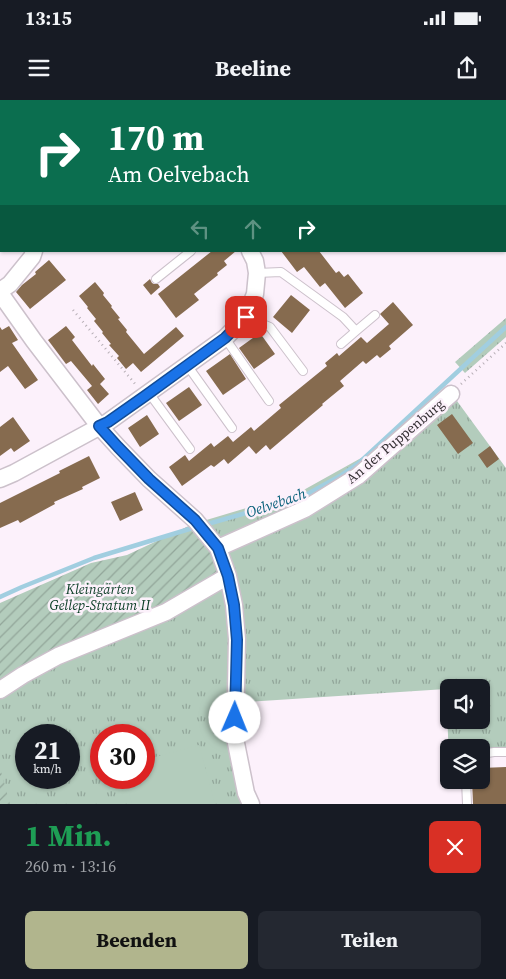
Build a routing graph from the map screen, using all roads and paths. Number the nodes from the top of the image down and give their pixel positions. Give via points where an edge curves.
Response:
1 (34, 252) edge
2 (190, 252) edge
3 (250, 252) edge
4 (256, 273) junction
5 (156, 279) dead end
6 (0, 292) edge
7 (73, 310) dead end
8 (375, 315) dead end
9 (246, 317) junction
10 (356, 331) junction
11 (225, 338) junction
12 (506, 343) edge
13 (341, 344) dead end
14 (188, 364) junction
15 (303, 371) dead end
16 (147, 394) junction
17 (451, 394) joint
18 (269, 401) dead end
19 (99, 426) junction
20 (232, 428) dead end
21 (190, 449) dead end
22 (0, 480) edge
23 (218, 548) junction
24 (228, 576) junction
25 (0, 690) edge
26 (506, 752) edge
27 (490, 753) edge
28 (466, 789) edge
29 (250, 804) edge
30 (467, 804) edge

1 - 6 street
2 - 5 lane
3 - 4 street
4 - 9 street via 255,294
4 - 10 lane via 281,272 343,317
6 - 19 street
7 - 16 path
8 - 10 lane
9 - 11 street
9 - 15 lane via 270,327
10 - 13 lane
11 - 14 street
11 - 18 lane
12 - 17 path, An der Puppenburg
14 - 16 street
14 - 20 lane
16 - 19 street
16 - 21 lane
17 - 23 street, An der Puppenburg via 358,476 304,509
19 - 22 street
19 - 23 street via 149,479 195,520
23 - 24 street
24 - 25 street via 166,612 58,656
24 - 29 street via 237,640 234,738
26 - 27 lane
28 - 30 lane

